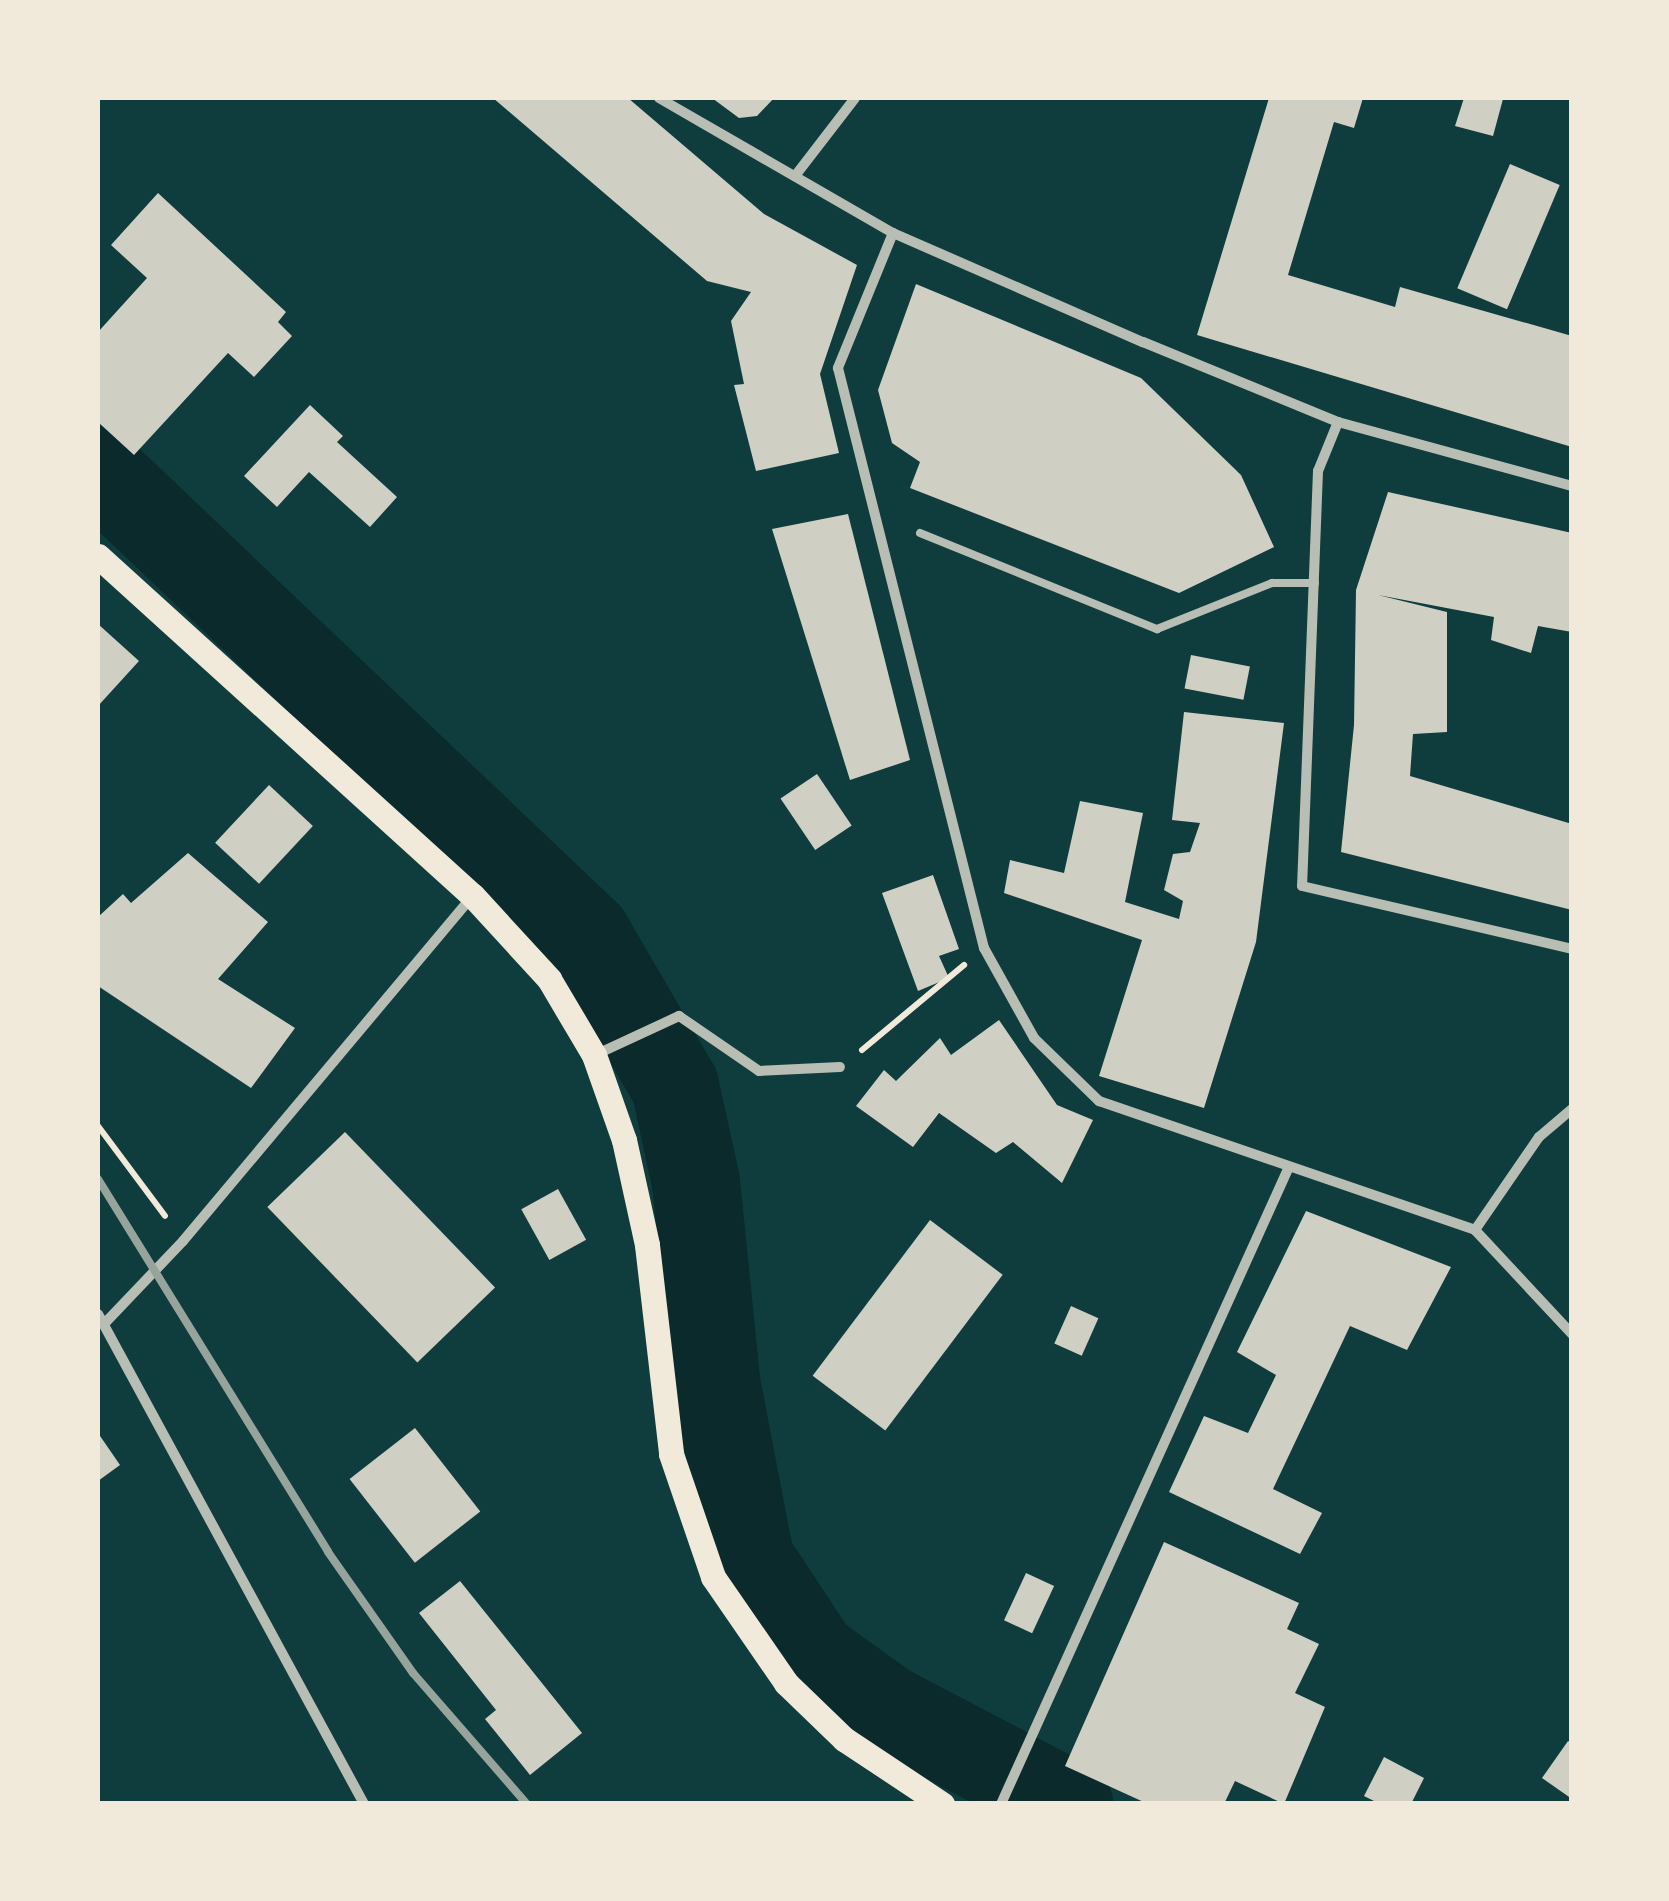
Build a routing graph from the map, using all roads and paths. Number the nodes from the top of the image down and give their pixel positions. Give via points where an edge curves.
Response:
1 (659, 98) edge
2 (855, 98) edge
3 (795, 176) junction
4 (893, 233) junction
5 (1338, 422) junction
6 (1572, 486) edge
7 (920, 532) dead end
8 (98, 556) edge
9 (1315, 583) junction
10 (473, 896) junction
11 (984, 948) junction
12 (1572, 949) edge
13 (594, 1055) junction
14 (840, 1067) joint
15 (1572, 1109) edge
16 (98, 1126) edge
17 (1288, 1169) junction
18 (1475, 1230) junction
19 (183, 1240) junction
20 (101, 1319) edge
21 (1572, 1334) edge
22 (1003, 1800) edge
23 (364, 1804) edge
24 (942, 1804) edge

1 - 3 street
2 - 3 street
3 - 4 street
4 - 5 street
4 - 11 street via 838,368
5 - 6 street
5 - 9 street via 1318,471
7 - 9 lane via 1157,629 1272,584
8 - 10 main road
9 - 12 street via 1302,886
10 - 13 main road via 549,979
10 - 19 street
11 - 14 path
11 - 17 street via 1034,1038 1099,1101
13 - 14 street via 679,1016 759,1071
13 - 24 main road via 624,1140 647,1246 671,1454 713,1577 786,1684 844,1740
15 - 18 street via 1539,1137
16 - 19 path
17 - 18 street
17 - 22 street
18 - 21 street
19 - 20 street
20 - 23 street

